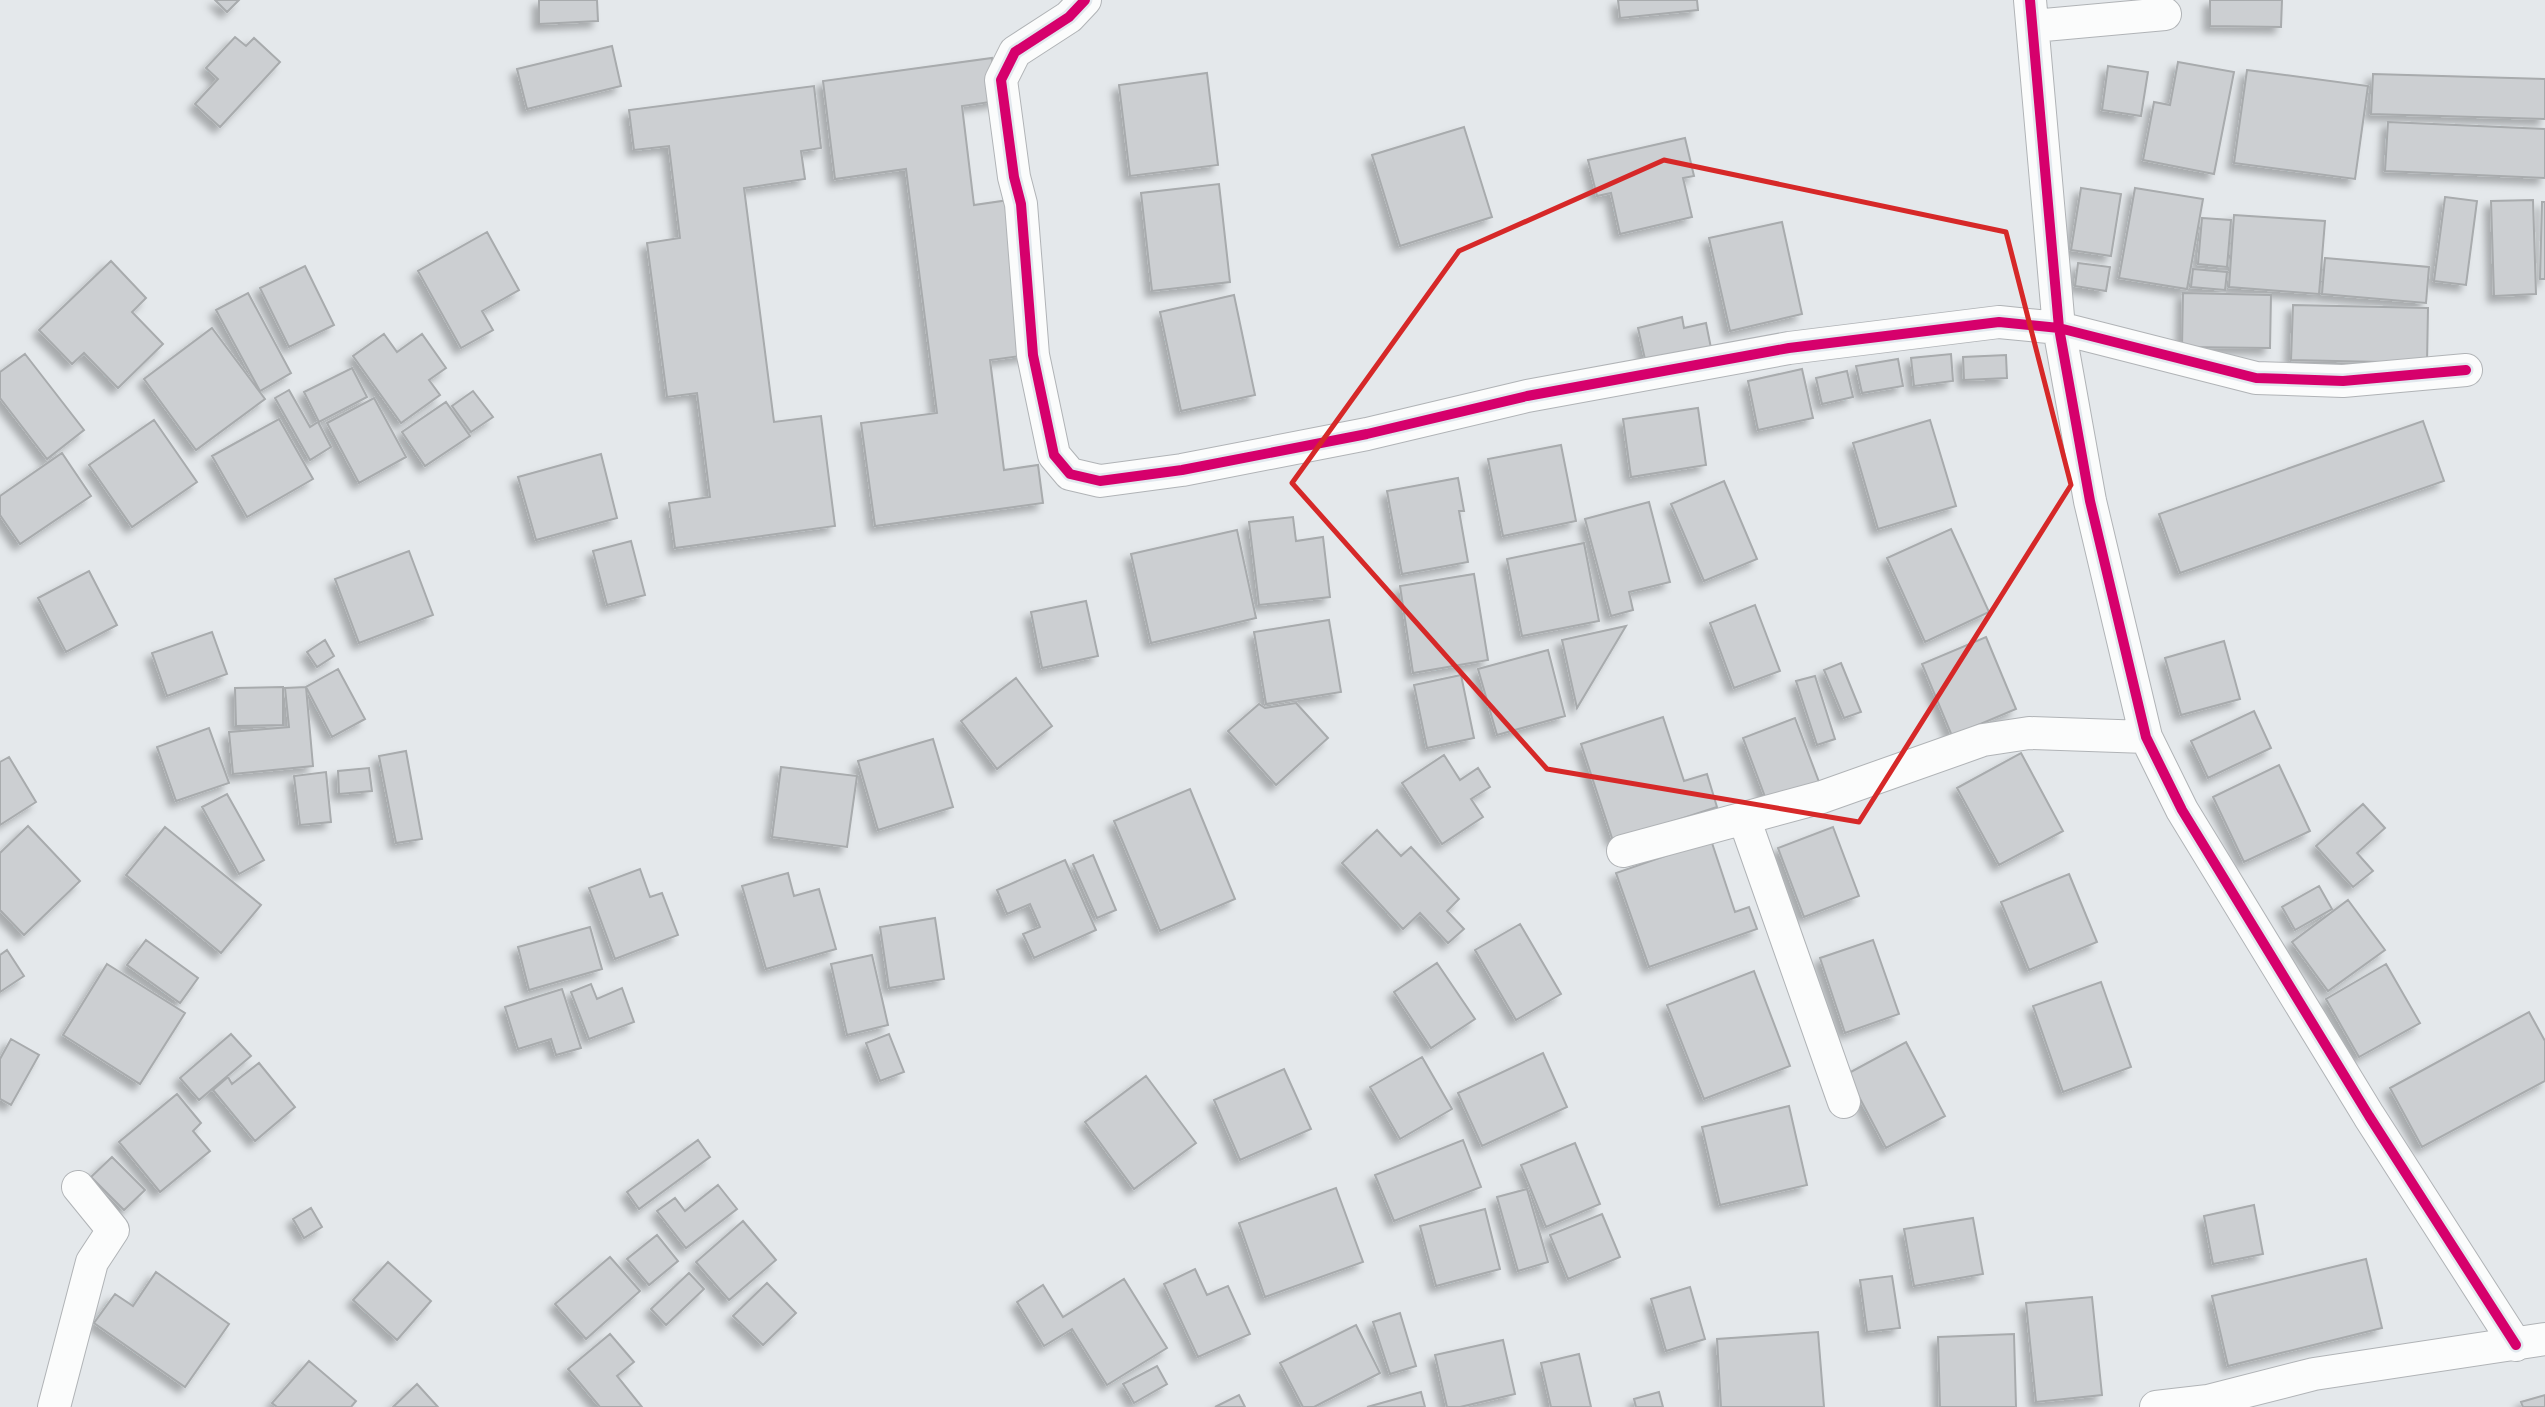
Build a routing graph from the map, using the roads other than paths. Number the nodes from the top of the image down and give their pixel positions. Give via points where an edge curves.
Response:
1 (1085, 0) edge
2 (2032, 13) edge
3 (2165, 14) dead end
4 (2059, 328) junction
5 (2466, 370) dead end
6 (2146, 737) junction
7 (1744, 818) junction
8 (1623, 850) dead end
9 (1844, 1102) dead end
10 (78, 1186) dead end
11 (2530, 1342) edge
12 (2208, 1404) edge
13 (54, 1407) edge
14 (2156, 1407) edge

1 - 4 street via 1069,17 1015,52 1001,80 1021,204 1033,355 1054,455 1070,474 1100,481 1182,470 1367,434 1527,396 1789,348 1999,322
2 - 3 street
2 - 4 street
4 - 5 street via 2256,378 2343,381
4 - 6 street via 2090,501
6 - 7 street via 2029,733 1983,740 1822,797
6 - 11 street via 2182,810 2369,1116
7 - 8 street
7 - 9 street
10 - 13 street via 113,1230 92,1262
11 - 12 street via 2314,1374
12 - 14 street

